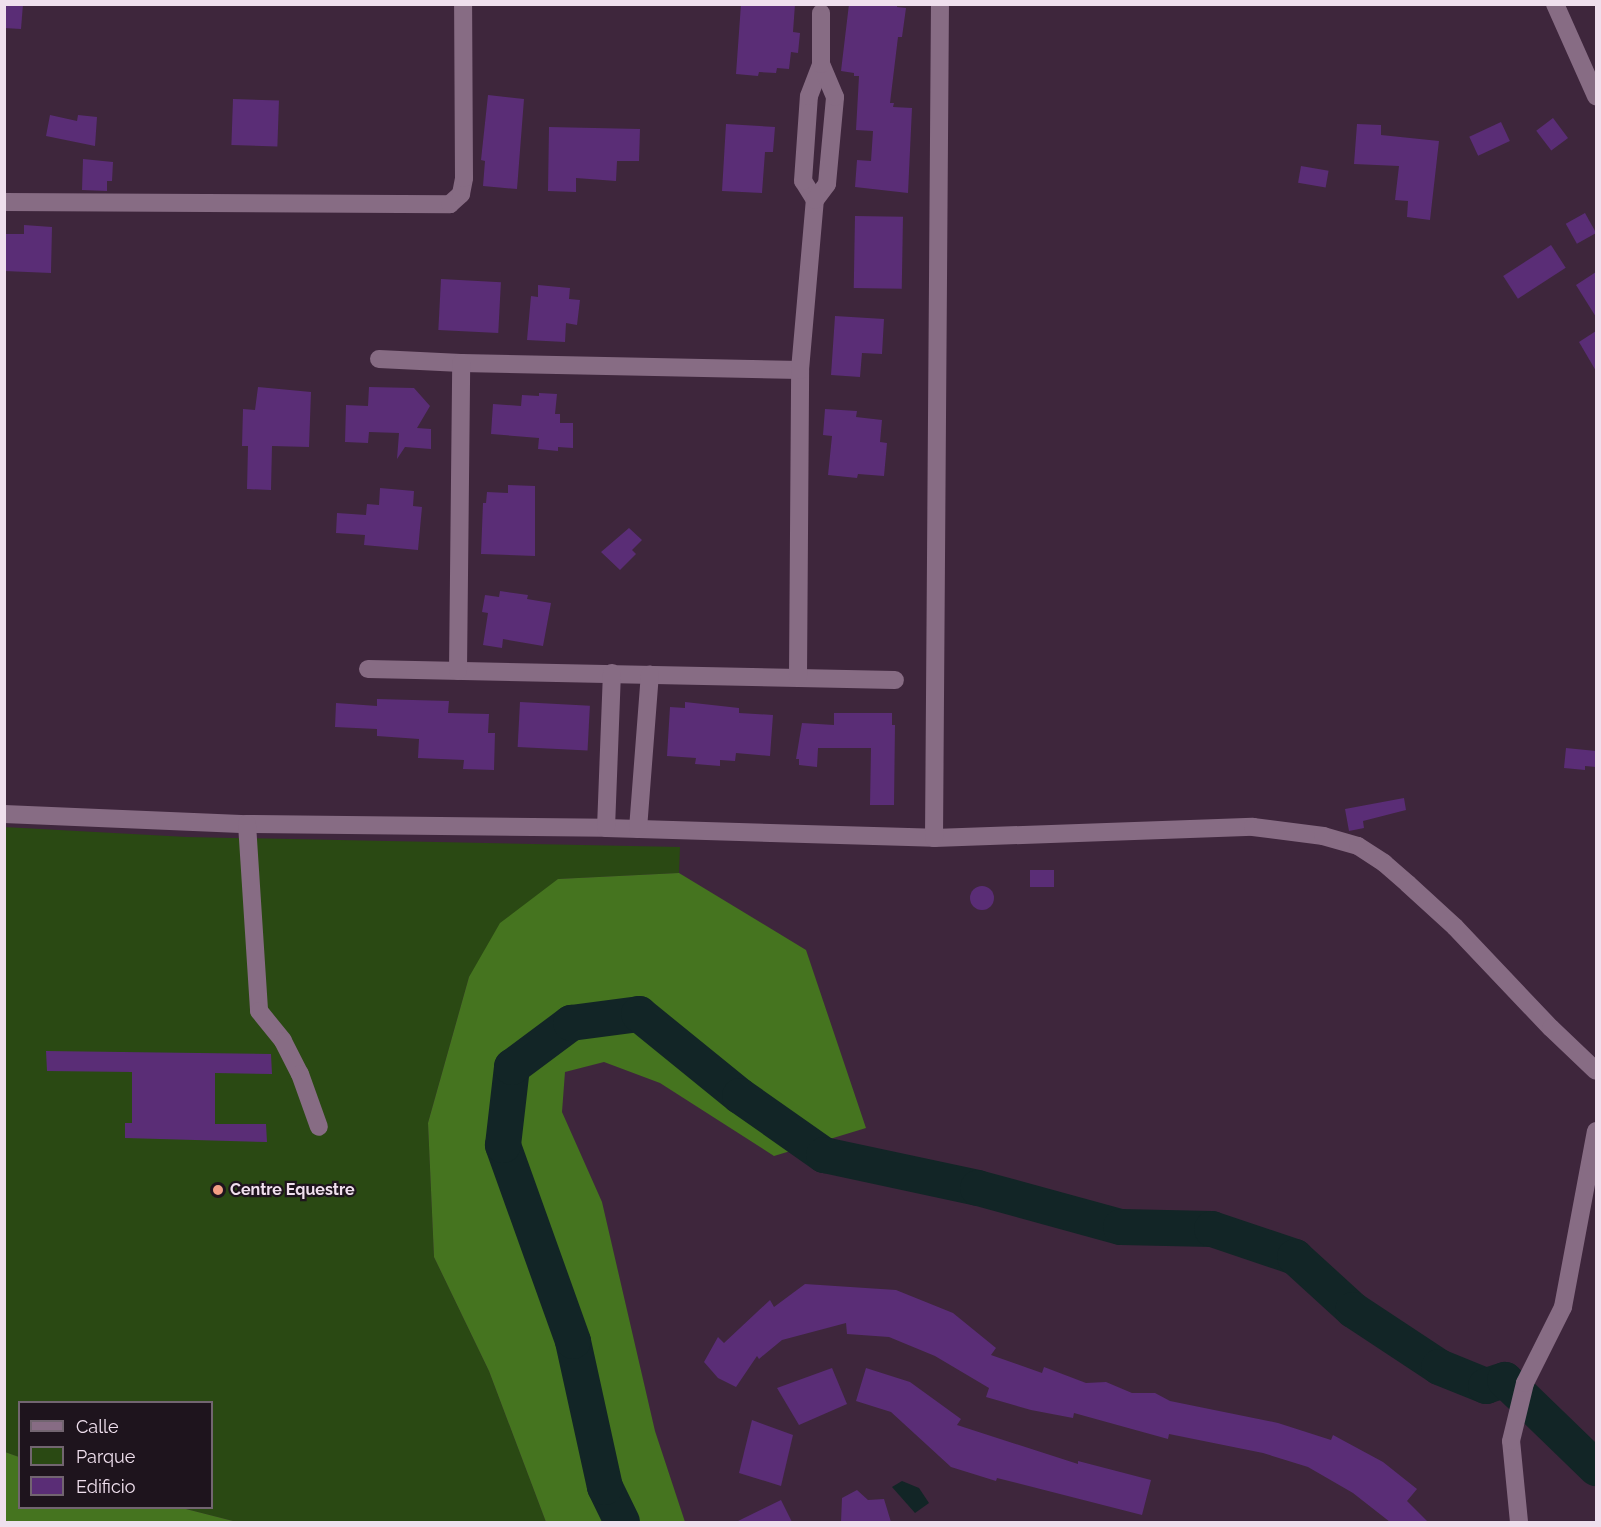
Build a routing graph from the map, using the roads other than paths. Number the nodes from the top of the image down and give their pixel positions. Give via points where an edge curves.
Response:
1 (463, 4) edge
2 (940, 4) edge
3 (1555, 4) edge
4 (821, 13) dead end
5 (821, 64) junction
6 (1596, 96) edge
7 (815, 200) junction
8 (4, 202) edge
9 (379, 359) dead end
10 (461, 363) junction
11 (800, 370) junction
12 (368, 669) dead end
13 (458, 671) junction
14 (612, 673) junction
15 (650, 674) junction
16 (798, 677) junction
17 (895, 680) dead end
18 (4, 814) edge
19 (247, 824) junction
20 (606, 828) junction
21 (638, 829) junction
22 (934, 838) junction
23 (1596, 1071) edge
24 (319, 1126) dead end
25 (1596, 1131) edge
26 (1519, 1522) edge

1 - 8 street via 464,178 461,194 450,204
2 - 22 street
3 - 6 street
4 - 5 street
5 - 7 street via 809,96 803,181
5 - 7 street via 835,97 827,184
7 - 11 street
9 - 10 street
10 - 11 street
10 - 13 street
11 - 16 street
12 - 13 street
13 - 14 street
14 - 15 street
14 - 20 street
15 - 16 street
15 - 21 street
16 - 17 street
18 - 19 street
19 - 20 street
19 - 24 street via 259,1011 283,1041
20 - 21 street
21 - 22 street
22 - 23 street via 1253,827 1323,836 1358,846 1384,863 1455,927
25 - 26 street via 1563,1307 1525,1383 1512,1441

